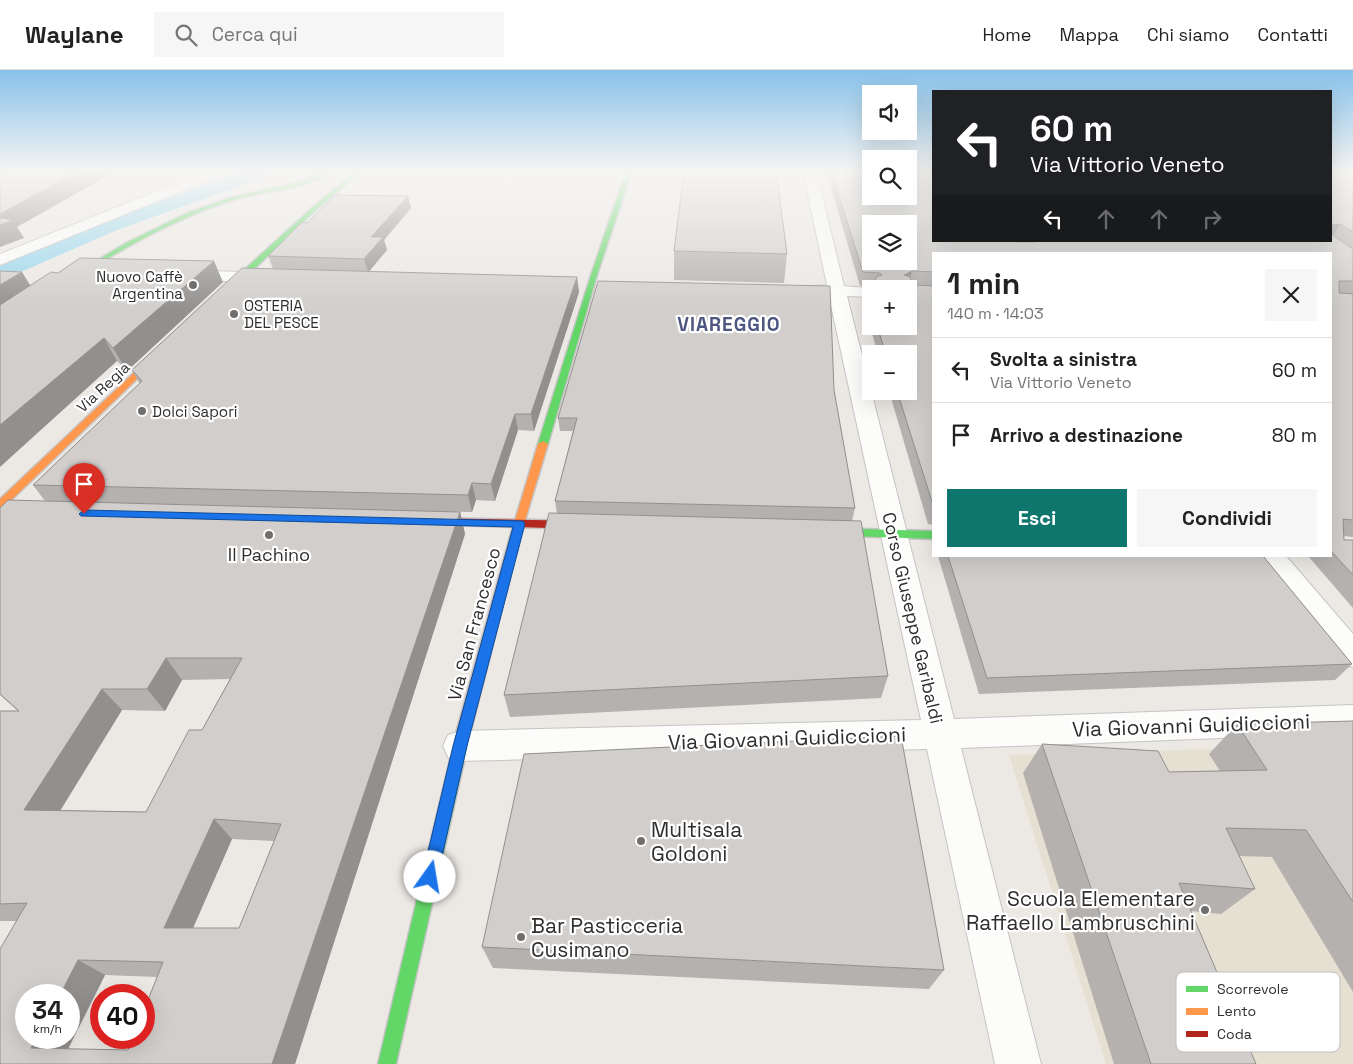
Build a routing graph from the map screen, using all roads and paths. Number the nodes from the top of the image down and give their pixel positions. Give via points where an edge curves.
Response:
1 (105, 217) edge
2 (185, 217) edge
3 (305, 217) edge
4 (613, 217) edge
5 (819, 217) edge
6 (0, 260) edge
7 (80, 272) junction
8 (110, 273) edge
9 (168, 275) edge
10 (242, 277) junction
11 (288, 278) edge
12 (572, 283) edge
13 (591, 284) junction
14 (610, 284) edge
15 (60, 285) edge
16 (807, 290) edge
17 (836, 291) junction
18 (862, 292) edge
19 (212, 305) edge
20 (168, 346) edge
21 (3, 509) edge
22 (417, 521) edge
23 (519, 524) junction
24 (590, 526) edge
25 (816, 532) edge
26 (894, 534) junction
27 (932, 535) edge
28 (1271, 557) edge
29 (1353, 655) edge
30 (1353, 720) edge
31 (940, 734) junction
32 (460, 746) junction
33 (387, 1064) edge
34 (1018, 1064) edge

1 - 6 street
2 - 7 street via 134,240
3 - 10 street
4 - 13 street, Via San Francesco
5 - 17 street, Corso Giuseppe Garibaldi
7 - 8 street
7 - 15 street
9 - 10 street
10 - 11 street
10 - 19 street
12 - 13 street
13 - 14 street
13 - 23 street, Via San Francesco
16 - 17 street
17 - 18 street
17 - 26 street, Corso Giuseppe Garibaldi
20 - 21 street, Via Regia
22 - 23 street
23 - 24 street
23 - 32 street, Via San Francesco
25 - 26 street
26 - 27 street
26 - 31 street, Corso Giuseppe Garibaldi
28 - 29 street
30 - 31 street, Via Giovanni Guidiccioni
31 - 32 street, Via Giovanni Guidiccioni
31 - 34 street, Corso Giuseppe Garibaldi
32 - 33 street, Via San Francesco

